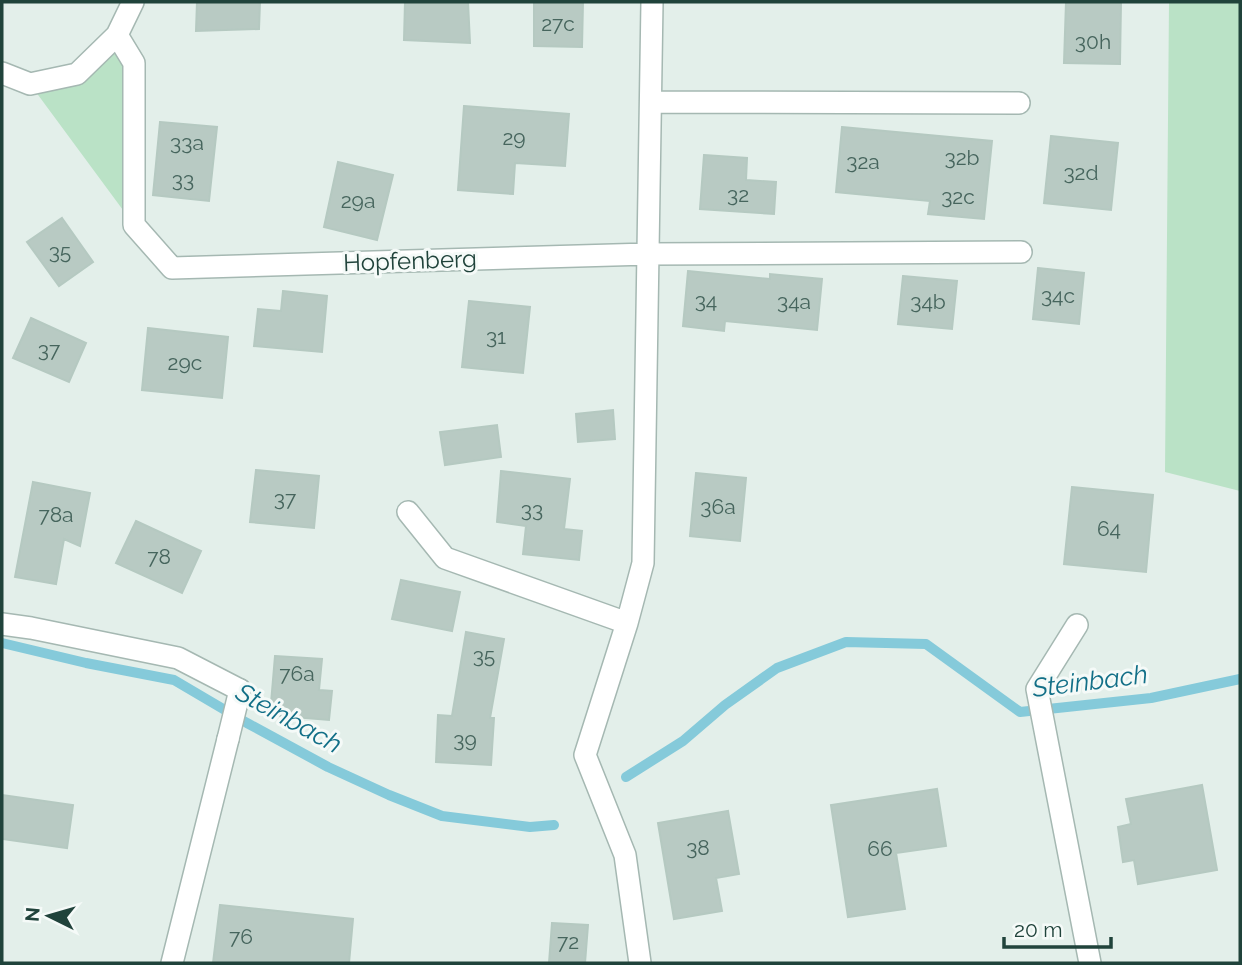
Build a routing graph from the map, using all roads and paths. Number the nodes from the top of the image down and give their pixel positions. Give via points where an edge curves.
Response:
1 (133, 2) edge
2 (652, 2) edge
3 (117, 36) junction
4 (2, 74) edge
5 (651, 102) junction
6 (1019, 103) dead end
7 (1021, 252) dead end
8 (648, 254) junction
9 (408, 512) dead end
10 (627, 622) junction
11 (2, 624) edge
12 (1077, 625) dead end
13 (172, 963) edge
14 (640, 963) edge
15 (1090, 963) edge

1 - 3 street
2 - 5 street
3 - 4 street via 76,74 30,84
3 - 8 street, Hopfenberg via 134,63 134,225 172,268
5 - 6 street
5 - 8 street
7 - 8 street, Hopfenberg
8 - 10 street via 643,563
9 - 10 street via 445,558
10 - 14 street via 585,755 625,855
11 - 13 street via 178,659 240,690
12 - 15 street via 1037,689

